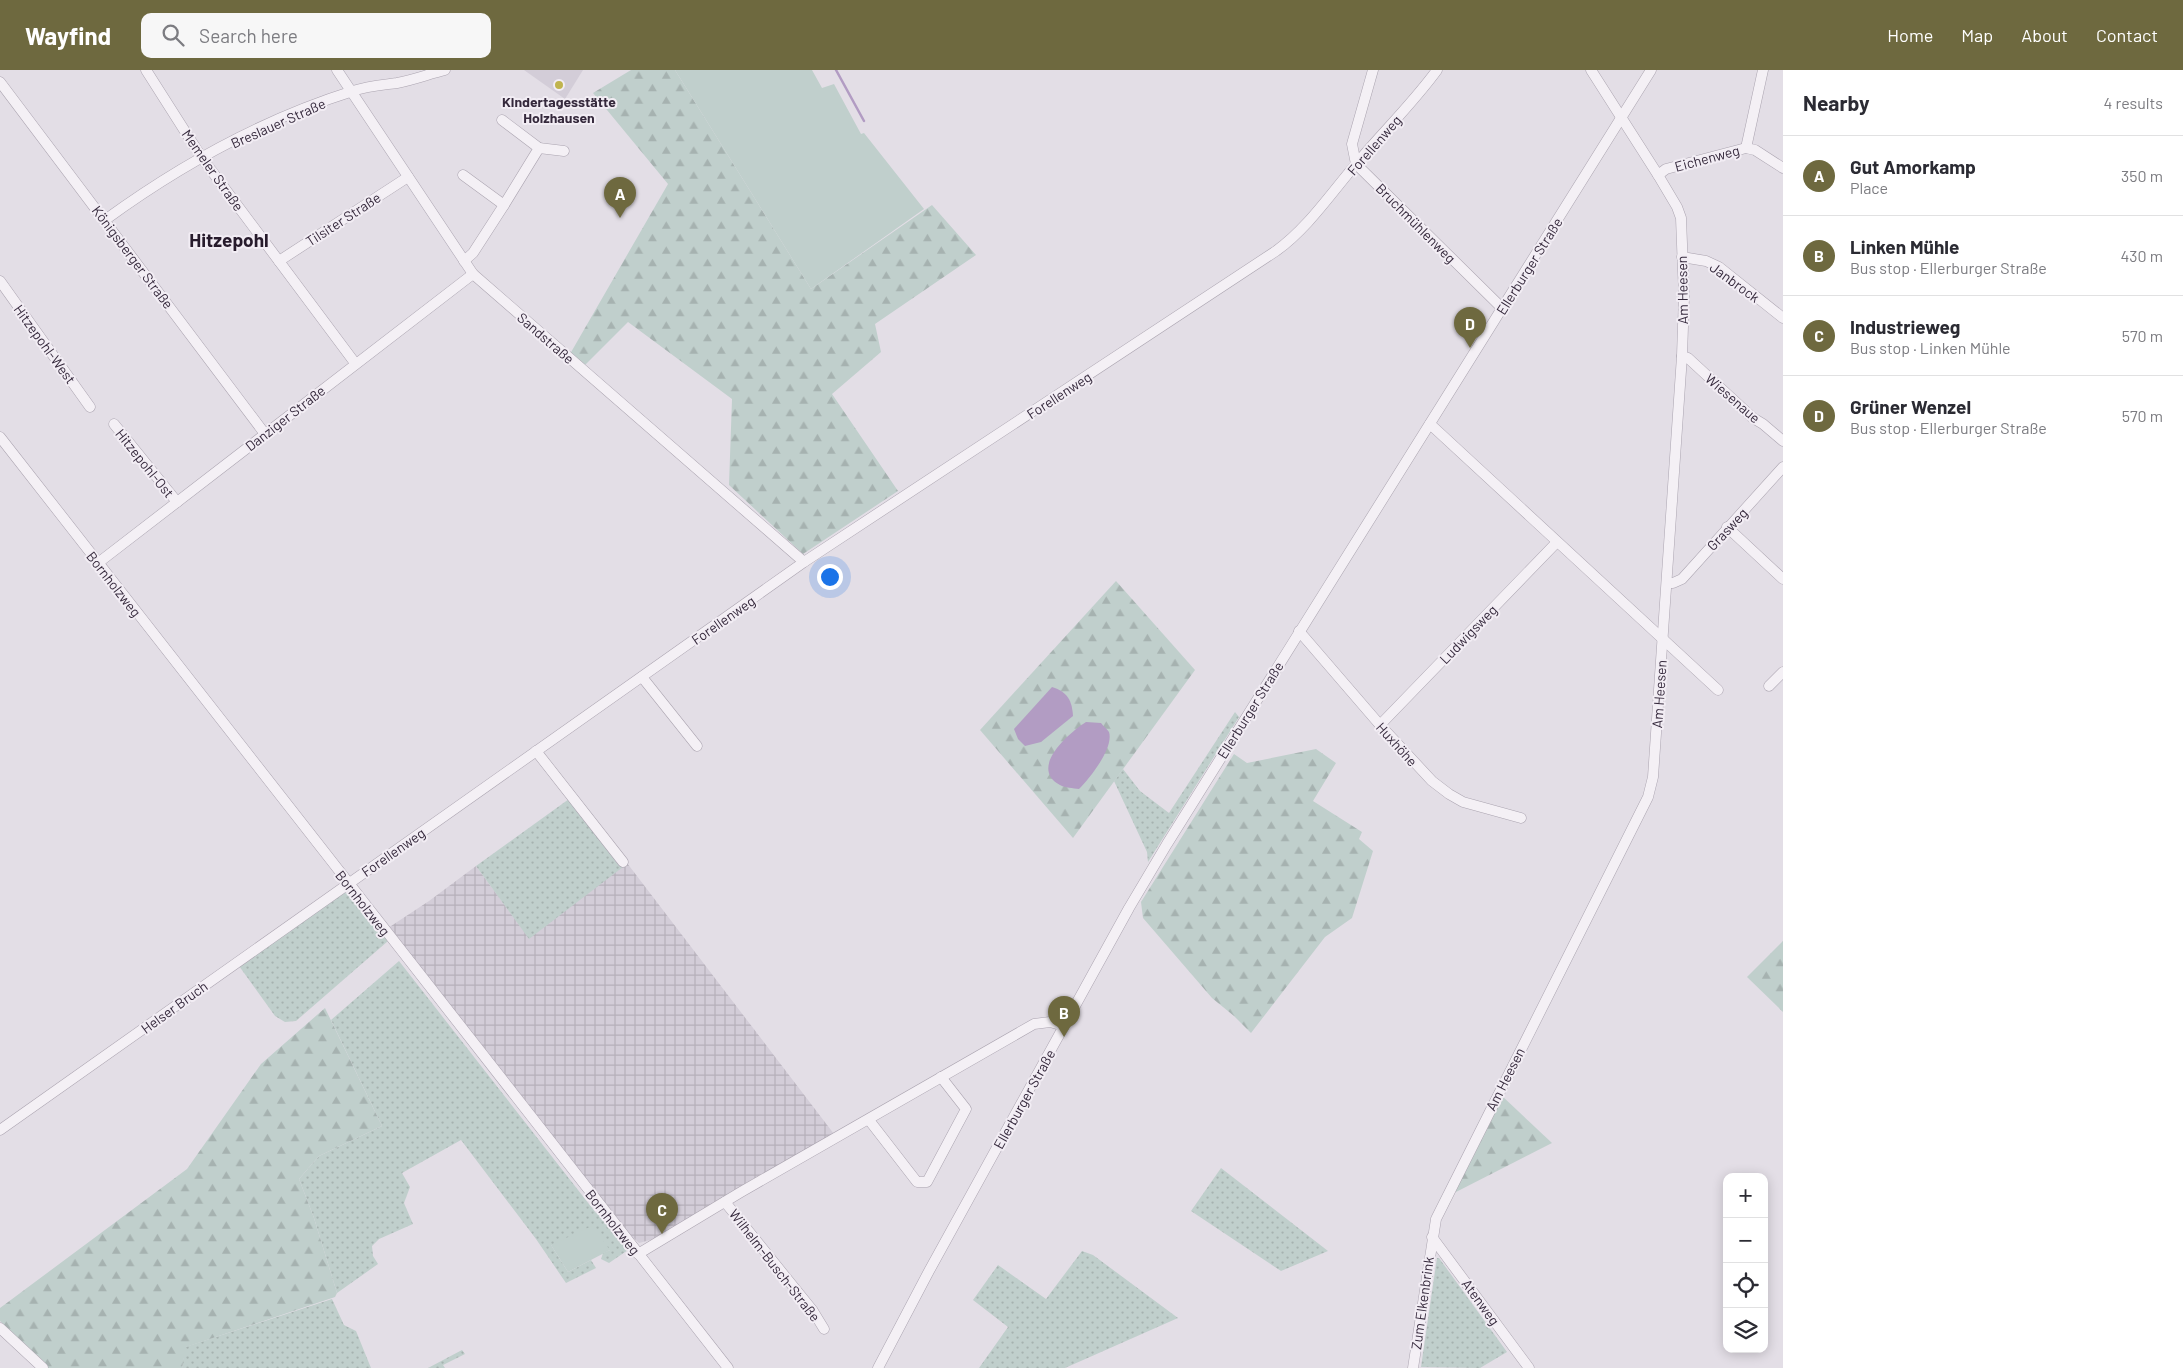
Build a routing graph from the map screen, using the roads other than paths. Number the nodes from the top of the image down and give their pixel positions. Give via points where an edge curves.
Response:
1 (146, 70) edge
2 (337, 70) edge
3 (445, 70) edge
4 (1373, 70) edge
5 (1437, 70) edge
6 (1591, 70) edge
7 (1651, 70) edge
8 (1763, 70) edge
9 (0, 82) edge
10 (351, 91) junction
11 (1622, 117) junction
12 (502, 120) dead end
13 (538, 148) junction
14 (1746, 148) junction
15 (564, 151) dead end
16 (202, 158) junction
17 (1356, 164) junction
18 (1783, 168) edge
19 (463, 175) dead end
20 (1658, 175) junction
21 (408, 177) junction
22 (504, 205) junction
23 (105, 220) junction
24 (1682, 257) junction
25 (279, 261) junction
26 (464, 261) junction
27 (473, 274) junction
28 (0, 281) edge
29 (1502, 308) junction
30 (1783, 318) edge
31 (1682, 356) junction
32 (355, 363) junction
33 (90, 407) dead end
34 (114, 424) dead end
35 (1430, 424) junction
36 (265, 434) junction
37 (0, 437) edge
38 (1783, 441) edge
39 (1783, 468) edge
40 (177, 502) junction
41 (1727, 527) junction
42 (1557, 542) junction
43 (804, 562) junction
44 (98, 563) junction
45 (1783, 579) edge
46 (1667, 584) junction
47 (1299, 631) junction
48 (1663, 639) junction
49 (1783, 672) edge
50 (642, 677) junction
51 (1769, 686) dead end
52 (1718, 690) dead end
53 (1380, 725) junction
54 (697, 746) dead end
55 (536, 751) junction
56 (1521, 818) dead end
57 (623, 862) dead end
58 (348, 884) junction
59 (1064, 1026) junction
60 (941, 1077) junction
61 (869, 1120) junction
62 (0, 1130) edge
63 (725, 1202) junction
64 (1432, 1237) junction
65 (638, 1254) junction
66 (0, 1328) edge
67 (824, 1329) dead end
68 (43, 1368) edge
69 (728, 1368) edge
70 (878, 1368) edge
71 (1413, 1368) edge
72 (1529, 1368) edge

1 - 16 street, Memeler Straße
2 - 10 street, Sandstraße
3 - 10 street, Breslauer Straße
4 - 17 street via 1352,144
5 - 17 street, Forellenweg via 1424,89
6 - 11 street, Am Heesen
7 - 11 street, Ellerburger Straße
8 - 14 street
9 - 23 street, Königsberger Straße
10 - 16 street, Breslauer Straße via 264,127
10 - 21 street, Sandstraße
11 - 20 street, Am Heesen
11 - 29 street, Ellerburger Straße
12 - 13 street
13 - 15 street
13 - 22 street
14 - 18 street, Eichenweg via 1755,150
14 - 20 street, Eichenweg via 1666,169
16 - 23 street, Breslauer Straße via 147,189
16 - 25 street, Memeler Straße
17 - 29 street, Bruchmühlenweg
17 - 43 street, Forellenweg via 1296,235 1276,251
19 - 22 street
20 - 24 street, Am Heesen via 1680,213
21 - 25 street, Tilsiter Straße
21 - 26 street, Sandstraße
22 - 26 street via 473,253
23 - 36 street, Königsberger Straße
24 - 30 street, Janbrock via 1719,267
24 - 31 street, Am Heesen
25 - 32 street, Memeler Straße
26 - 27 street, Sandstraße
27 - 32 street, Danziger Straße
27 - 43 street, Sandstraße
28 - 33 street, Hitzepohl-West
29 - 35 street, Ellerburger Straße
31 - 38 street, Wiesenaue
31 - 46 street, Am Heesen
32 - 36 street, Danziger Straße
34 - 40 street, Hitzepohl-Ost
35 - 42 street
35 - 47 street, Ellerburger Straße
36 - 40 street, Danziger Straße
37 - 44 street, Bornholzweg
39 - 41 street, Grasweg
40 - 44 street, Danziger Straße
41 - 45 street
41 - 46 street, Grasweg via 1682,579
42 - 48 street
42 - 53 street, Ludwigsweg
43 - 50 street, Forellenweg
44 - 58 street, Bornholzweg
46 - 48 street, Am Heesen
47 - 53 street, Huxhöhe
47 - 59 street, Ellerburger Straße via 1167,844
48 - 52 street
48 - 64 street, Am Heesen via 1652,788 1444,1201
49 - 51 street
50 - 54 street
50 - 55 street, Forellenweg
53 - 56 street, Huxhöhe via 1432,781 1449,794 1463,802
55 - 57 street
55 - 58 street, Forellenweg
58 - 62 street, Helser Bruch
58 - 65 street, Bornholzweg
59 - 60 street via 1050,1022 1034,1024
59 - 70 street, Ellerburger Straße
60 - 61 street
60 - 61 street via 966,1109 927,1182 917,1182
61 - 63 street
63 - 65 street
63 - 67 street, Wilhelm-Busch-Straße
64 - 71 street, Zum Elkenbrink
64 - 72 street, Atenweg
65 - 69 street, Bornholzweg
66 - 68 street

